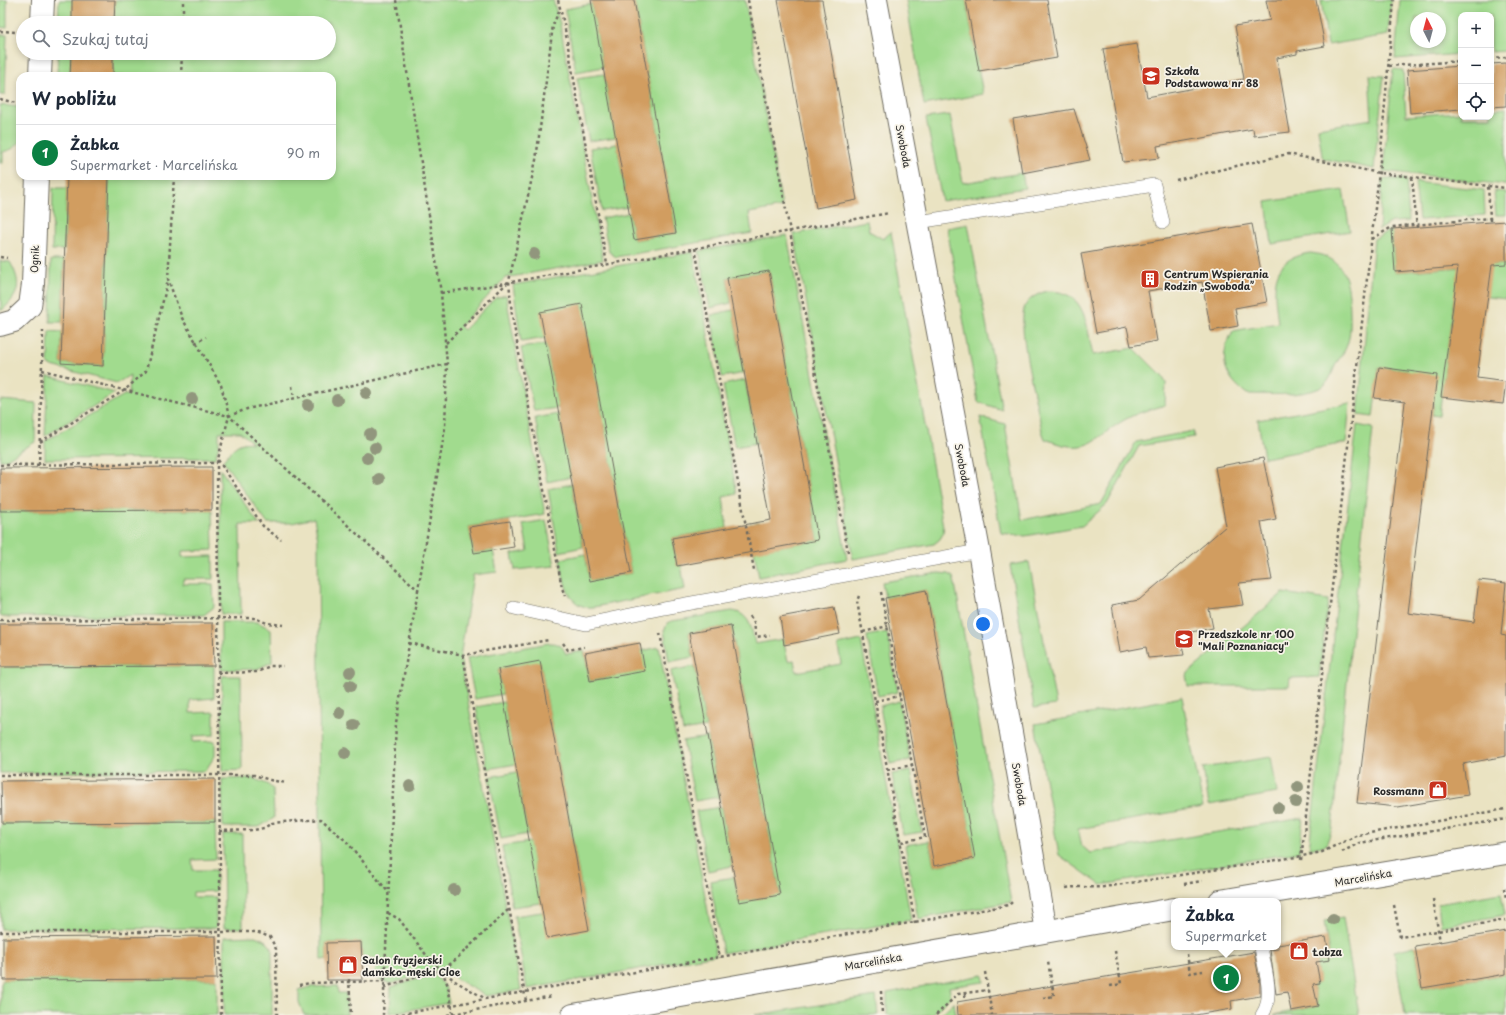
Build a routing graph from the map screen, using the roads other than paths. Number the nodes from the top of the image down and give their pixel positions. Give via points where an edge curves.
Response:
1 (43, 0) edge
2 (876, 0) edge
3 (42, 16) edge
4 (41, 60) edge
5 (40, 72) edge
6 (37, 180) edge
7 (918, 222) junction
8 (1163, 222) dead end
9 (0, 324) edge
10 (979, 551) junction
11 (514, 608) dead end
12 (1506, 853) edge
13 (1253, 898) edge
14 (1171, 909) edge
15 (1046, 931) junction
16 (1261, 950) edge
17 (573, 1015) edge
18 (1262, 1015) edge

1 - 3 street
2 - 7 street, Swoboda
4 - 5 street
6 - 9 street, Ognik via 30,306 14,321
7 - 8 lane via 1154,185
7 - 10 street, Swoboda
10 - 11 lane via 878,574 852,573 586,624
10 - 15 street, Swoboda
12 - 13 street, Marcelińska
14 - 15 street, Marcelińska
15 - 17 street, Marcelińska
16 - 18 lane via 1268,995 1266,1009

